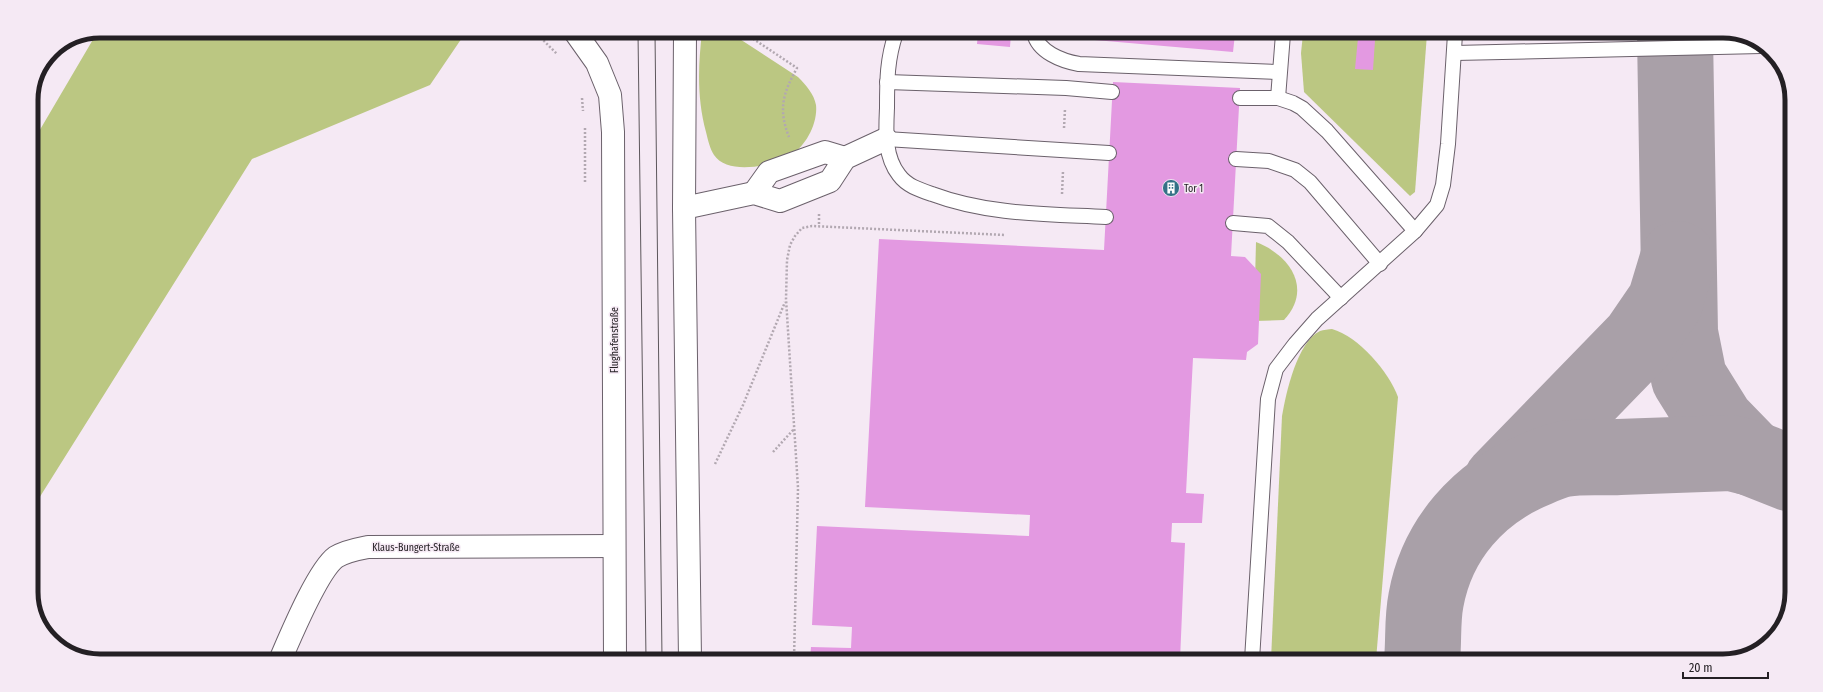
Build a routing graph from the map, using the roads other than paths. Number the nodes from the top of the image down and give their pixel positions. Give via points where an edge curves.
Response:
1 (579, 38) edge
2 (685, 38) edge
3 (894, 38) edge
4 (1035, 38) edge
5 (1283, 38) edge
6 (1454, 38) edge
7 (1754, 46) edge
8 (1454, 53) junction
9 (1279, 72) junction
10 (887, 82) junction
11 (1112, 92) dead end
12 (1240, 98) dead end
13 (1278, 98) junction
14 (886, 139) junction
15 (1109, 153) dead end
16 (845, 158) junction
17 (1236, 159) dead end
18 (754, 193) junction
19 (684, 208) junction
20 (1106, 217) dead end
21 (1233, 223) dead end
22 (1415, 231) junction
23 (1380, 264) junction
24 (1341, 298) junction
25 (614, 546) junction
26 (283, 654) edge
27 (615, 654) edge
28 (690, 654) edge
29 (1252, 654) edge

1 - 25 street, Flughafenstraße via 597,63 610,95 613,132
2 - 19 street
3 - 10 lane via 889,51
4 - 9 lane via 1042,47 1064,61 1079,64
5 - 9 lane
6 - 8 lane
7 - 8 lane
8 - 22 lane via 1443,185 1437,205
9 - 13 lane
10 - 11 lane
10 - 14 lane
12 - 13 lane
13 - 22 lane via 1302,108 1327,131
14 - 15 lane
14 - 16 street
14 - 20 lane via 899,175 913,187 952,202 1000,211
16 - 18 street via 825,152 769,172
16 - 18 street via 830,181 813,189 780,201
17 - 23 lane via 1269,161 1295,170 1310,182
18 - 19 street
19 - 28 street
21 - 24 lane via 1268,226 1288,242
22 - 23 lane
23 - 24 lane
24 - 29 lane via 1294,344 1276,369 1268,399
25 - 26 street, Klaus-Bungert-Straße via 368,547 351,550 335,558 321,575
25 - 27 street, Flughafenstraße

